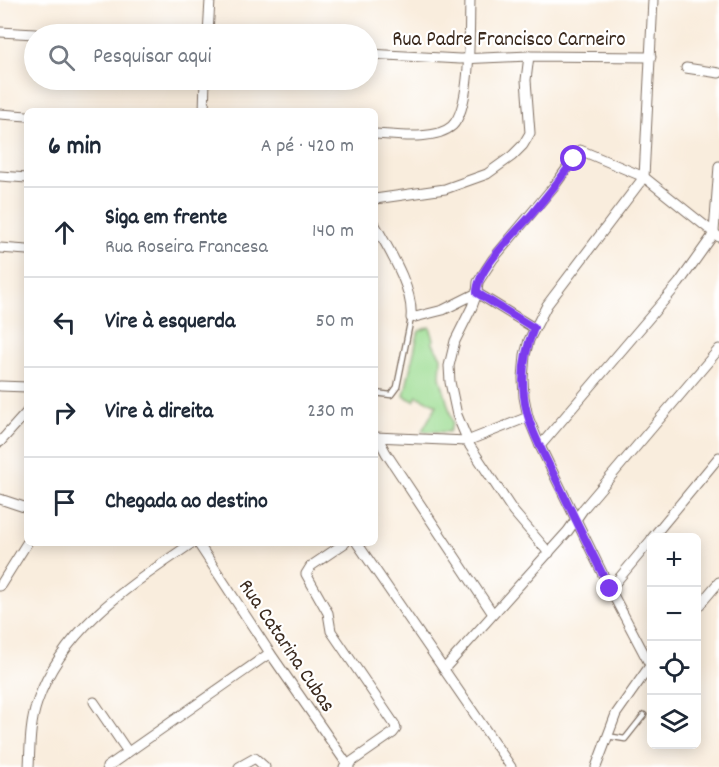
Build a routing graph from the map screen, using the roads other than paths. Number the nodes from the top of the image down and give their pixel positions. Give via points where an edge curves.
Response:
1 (210, 0) edge
2 (470, 0) edge
3 (653, 0) edge
4 (209, 24) edge
5 (0, 32) edge
6 (24, 33) edge
7 (378, 55) edge
8 (529, 56) junction
9 (651, 57) junction
10 (467, 59) junction
11 (686, 68) dead end
12 (719, 73) edge
13 (205, 90) edge
14 (204, 108) edge
15 (0, 114) edge
16 (24, 116) edge
17 (378, 134) edge
18 (719, 166) edge
19 (0, 176) edge
20 (644, 177) junction
21 (24, 178) edge
22 (378, 199) edge
23 (378, 231) edge
24 (716, 234) edge
25 (0, 248) edge
26 (24, 250) edge
27 (477, 293) junction
28 (411, 318) junction
29 (534, 328) junction
30 (719, 349) edge
31 (0, 386) edge
32 (24, 387) edge
33 (378, 393) edge
34 (24, 415) edge
35 (528, 417) junction
36 (378, 438) edge
37 (378, 441) edge
38 (467, 441) junction
39 (0, 442) edge
40 (540, 446) junction
41 (719, 457) edge
42 (0, 499) edge
43 (24, 507) edge
44 (576, 520) junction
45 (656, 533) edge
46 (647, 544) edge
47 (25, 546) edge
48 (188, 546) edge
49 (200, 546) edge
50 (341, 546) edge
51 (359, 546) edge
52 (549, 553) junction
53 (719, 582) edge
54 (0, 586) edge
55 (610, 589) junction
56 (701, 603) edge
57 (493, 614) junction
58 (270, 653) junction
59 (647, 657) edge
60 (444, 669) junction
61 (647, 669) edge
62 (94, 702) dead end
63 (644, 715) dead end
64 (607, 736) junction
65 (128, 752) junction
66 (347, 766) edge
67 (29, 767) edge
68 (107, 767) edge
69 (239, 767) edge
70 (265, 767) edge
71 (511, 767) edge
72 (596, 767) edge

1 - 4 street
2 - 10 street
3 - 9 street
5 - 6 street
7 - 10 street, Rua Padre Francisco Carneiro
8 - 9 street, Rua Padre Francisco Carneiro
8 - 10 street, Rua Padre Francisco Carneiro
8 - 22 street via 526,80 530,133 512,156 486,174 445,189
9 - 20 street
10 - 17 street via 463,106 451,127 422,136
11 - 12 street
13 - 14 street
15 - 16 street
18 - 24 street
19 - 21 street
20 - 24 street
20 - 27 street via 580,150 493,259 478,282
20 - 29 street via 547,305
23 - 28 street via 409,293
24 - 40 street
25 - 26 street
27 - 28 street via 442,310
27 - 29 street
27 - 38 street via 455,340 448,366
28 - 33 lane via 397,387 391,395
29 - 35 street via 523,378
30 - 44 street
31 - 32 street
34 - 39 street
35 - 38 street
35 - 40 street
36 - 38 street
37 - 57 street
38 - 52 street via 513,512
40 - 44 street
41 - 45 street
42 - 43 street
44 - 52 street
44 - 55 street
46 - 55 street
47 - 54 street
48 - 67 street via 117,595 64,653 43,686 37,704
49 - 58 street, Rua Catarina Cubas
50 - 66 street via 311,566 306,574 328,613 332,631 396,729
51 - 60 street
52 - 57 street
53 - 56 street
55 - 59 street
57 - 60 street
58 - 65 street
58 - 66 street, Rua Catarina Cubas
60 - 71 street
61 - 64 street via 622,703
62 - 65 street
63 - 64 lane via 626,740
64 - 72 street
65 - 68 street
69 - 70 street via 255,758

